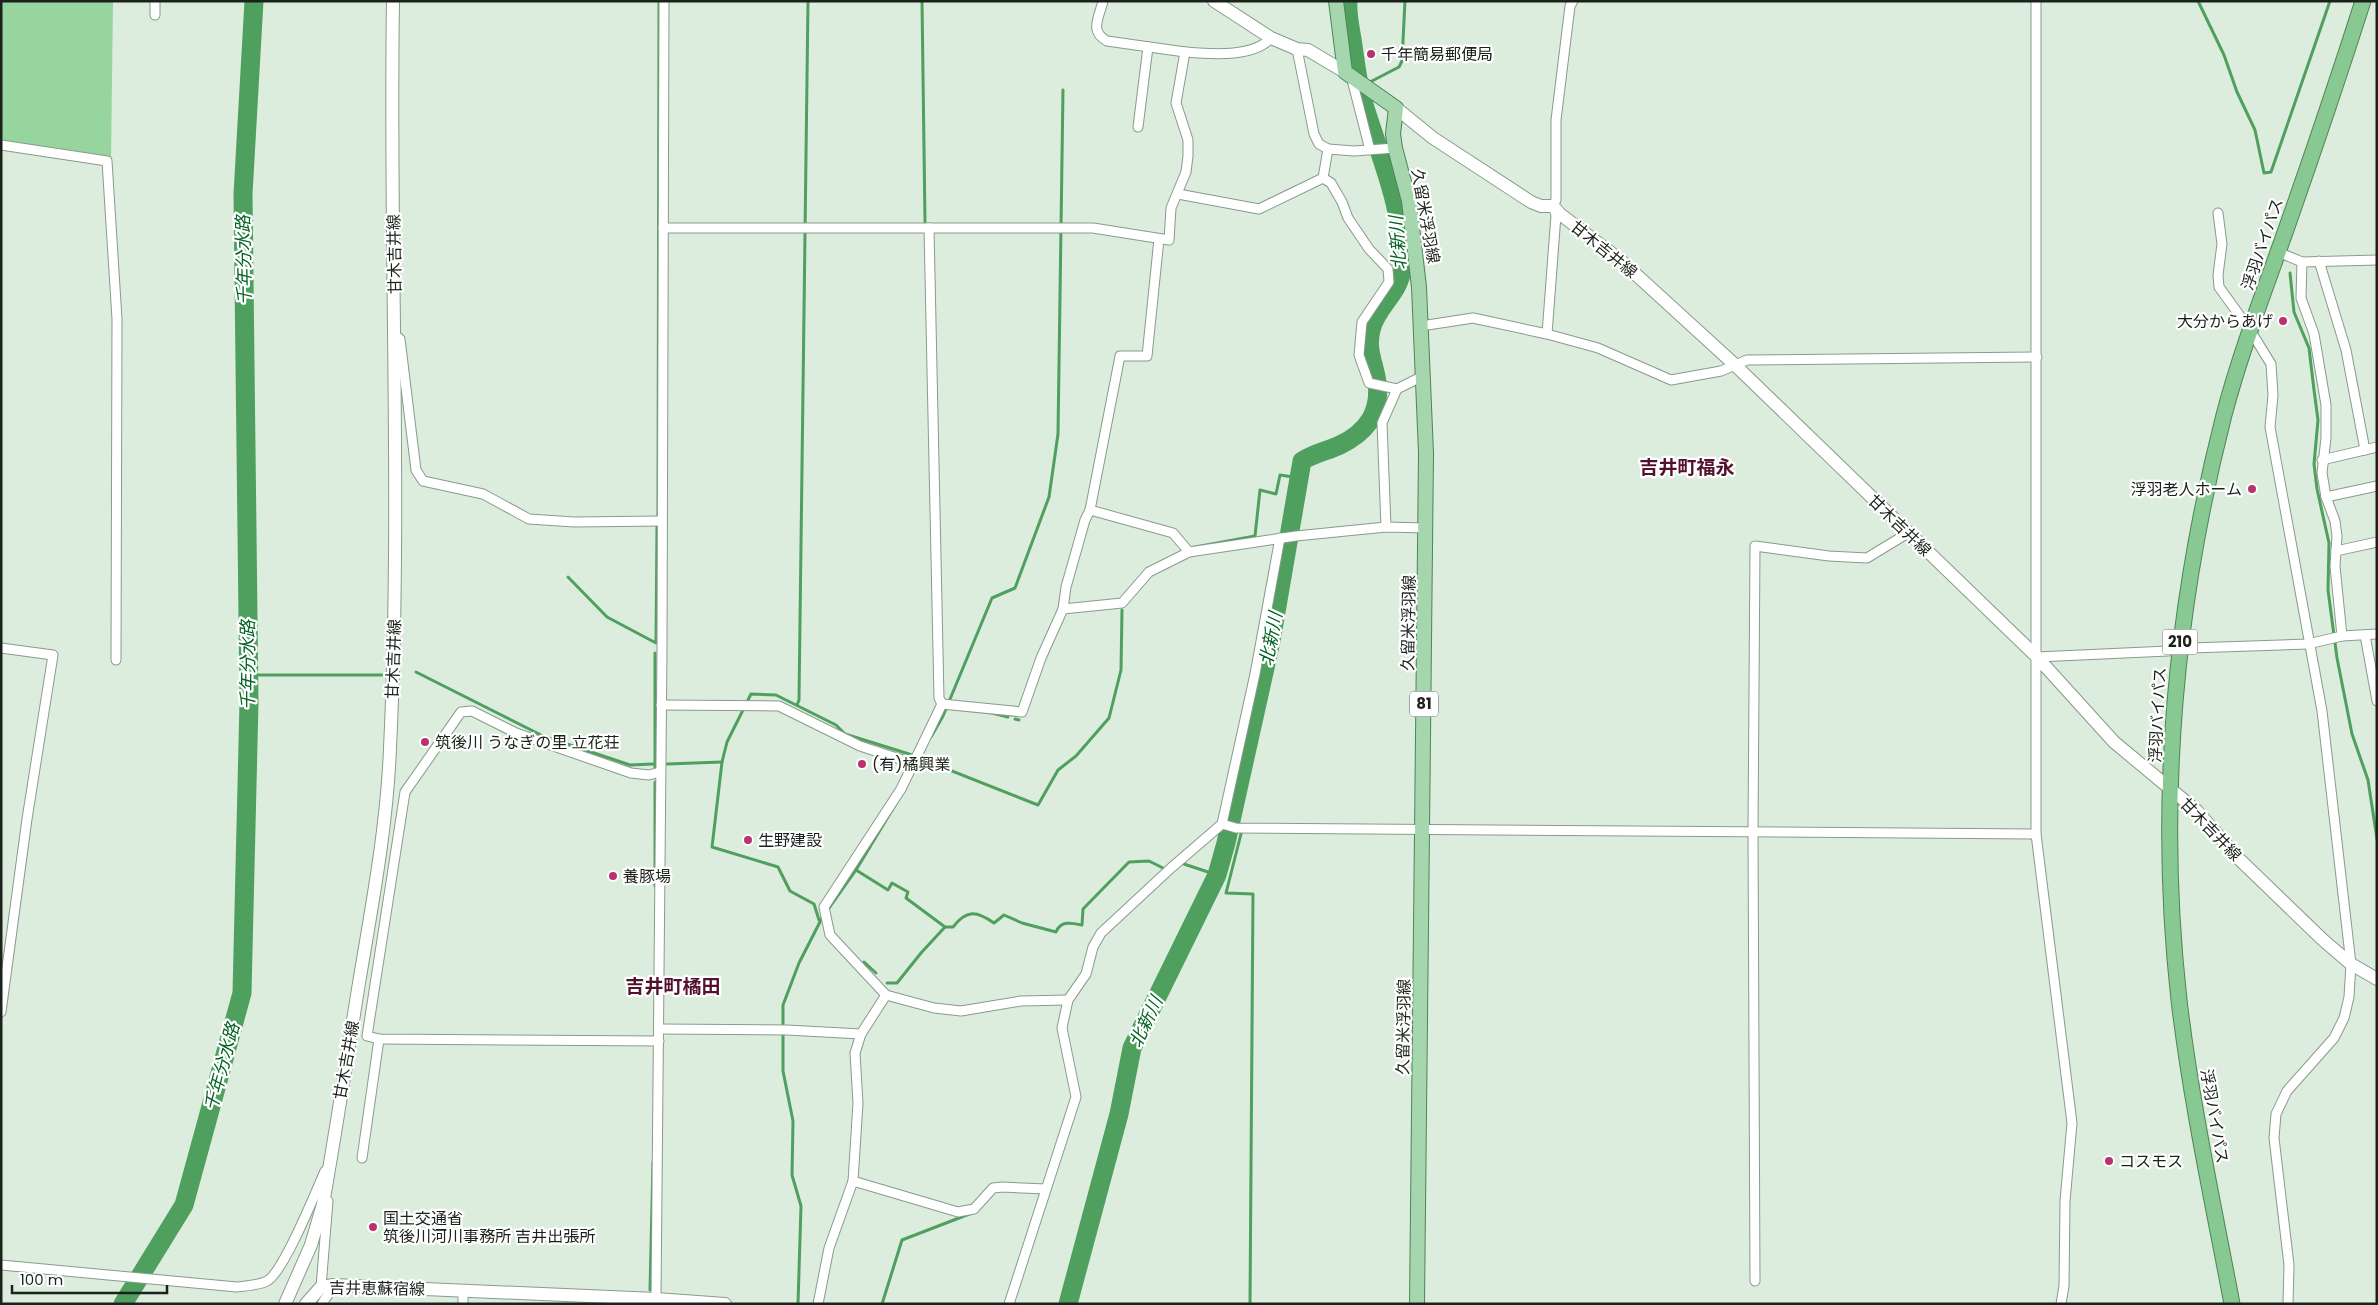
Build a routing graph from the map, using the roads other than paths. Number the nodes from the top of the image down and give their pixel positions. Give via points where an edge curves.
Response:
1 (155, 1) edge
2 (393, 1) edge
3 (664, 1) edge
4 (1103, 1) edge
5 (1214, 1) edge
6 (1336, 1) edge
7 (1573, 1) edge
8 (2036, 1) edge
9 (2363, 1) edge
10 (155, 15) dead end
11 (1271, 38) junction
12 (1148, 47) junction
13 (1297, 49) junction
14 (1185, 52) junction
15 (1348, 74) junction
16 (1396, 108) junction
17 (1138, 127) dead end
18 (1, 145) edge
19 (1328, 149) junction
20 (1391, 149) junction
21 (1370, 150) junction
22 (1323, 178) junction
23 (1178, 194) junction
24 (1553, 206) junction
25 (2218, 213) dead end
26 (662, 228) junction
27 (930, 228) junction
28 (1159, 239) junction
29 (2278, 252) junction
30 (2377, 260) edge
31 (2319, 261) junction
32 (2302, 262) junction
33 (1421, 326) junction
34 (2250, 330) junction
35 (395, 334) junction
36 (1547, 334) junction
37 (2036, 357) junction
38 (1734, 364) junction
39 (1423, 376) junction
40 (1397, 389) junction
41 (2377, 447) edge
42 (2365, 450) junction
43 (2322, 460) junction
44 (2377, 486) edge
45 (2326, 497) junction
46 (1090, 510) junction
47 (662, 521) junction
48 (1386, 527) junction
49 (1426, 528) junction
50 (1908, 533) junction
51 (1283, 537) junction
52 (2377, 542) edge
53 (1187, 549) junction
54 (2336, 551) junction
55 (1063, 609) junction
56 (2377, 634) edge
57 (2365, 635) junction
58 (2340, 637) junction
59 (2308, 644) junction
60 (1, 648) edge
61 (2179, 650) junction
62 (2037, 658) junction
63 (116, 660) dead end
64 (2377, 701) edge
65 (661, 705) junction
66 (947, 705) junction
67 (912, 763) junction
68 (660, 772) junction
69 (2171, 789) junction
70 (1222, 824) junction
71 (1423, 830) junction
72 (1753, 831) junction
73 (2036, 834) junction
74 (2351, 964) junction
75 (2377, 979) edge
76 (886, 994) junction
77 (1068, 1000) junction
78 (1, 1012) edge
79 (659, 1029) junction
80 (861, 1034) junction
81 (380, 1039) junction
82 (659, 1041) junction
83 (332, 1154) junction
84 (362, 1158) dead end
85 (853, 1181) junction
86 (1046, 1189) junction
87 (1, 1266) edge
88 (1755, 1281) dead end
89 (334, 1285) junction
90 (321, 1287) junction
91 (463, 1297) edge
92 (656, 1299) junction
93 (285, 1304) edge
94 (306, 1304) edge
95 (322, 1304) edge
96 (725, 1304) edge
97 (818, 1304) edge
98 (1009, 1304) edge
99 (1417, 1304) edge
100 (2061, 1304) edge
101 (2232, 1304) edge
102 (2288, 1304) edge

1 - 10 street
2 - 35 main road, 甘木吉井線
3 - 26 street
4 - 12 street via 1096,30 1098,36 1107,41
5 - 11 main road
6 - 15 main road
7 - 24 street via 1556,120 1556,200
8 - 37 street
9 - 29 highway, 浮羽バイパス / 210
11 - 13 main road
11 - 14 street via 1259,46 1232,53
12 - 14 street
12 - 17 street
13 - 15 main road via 1308,50
13 - 19 street via 1314,134 1319,144
14 - 23 street via 1176,103 1188,140 1188,156
15 - 16 main road
15 - 21 street
16 - 20 main road, 久留米浮羽線 / 81
16 - 24 main road, 甘木吉井線 via 1433,138 1531,202
18 - 63 street via 107,162 117,319
19 - 21 street
19 - 22 street
20 - 21 street
20 - 33 main road, 久留米浮羽線 / 81 via 1409,201
22 - 23 street via 1259,208
22 - 40 street via 1331,183 1348,218 1388,270 1389,282 1362,322 1360,355 1369,383
23 - 28 street via 1173,199 1170,240
24 - 36 street via 1556,215
24 - 38 main road, 甘木吉井線 via 1619,259
25 - 34 street via 2222,244 2219,287
26 - 27 street
26 - 47 street
27 - 28 street via 1093,228
27 - 66 street via 939,698
28 - 46 street via 1147,356 1120,356
29 - 32 street
29 - 34 highway, 浮羽バイパス / 210
30 - 31 street
31 - 32 street
31 - 42 street via 2346,350
32 - 43 street via 2301,298 2314,334 2326,404
33 - 36 street via 1473,318
33 - 39 main road, 久留米浮羽線 / 81
34 - 59 street via 2271,364 2270,427
34 - 61 highway, 浮羽バイパス / 210 via 2225,414 2197,536
35 - 47 street via 400,339 416,470 423,481 484,494 530,519
35 - 83 main road, 甘木吉井線 via 396,572 390,751 384,825
36 - 38 street via 1598,348 1671,380 1721,371
37 - 38 street via 1747,360
37 - 62 street
38 - 50 main road, 甘木吉井線
39 - 40 street
39 - 49 main road, 久留米浮羽線 / 81
40 - 48 street via 1382,423
41 - 42 street
42 - 43 street
43 - 45 street
44 - 45 street
45 - 54 street via 2335,522
46 - 53 street via 1173,533
46 - 55 street via 1066,587
47 - 65 street
48 - 49 street
48 - 51 street
49 - 71 main road, 久留米浮羽線 / 81
50 - 62 main road, 甘木吉井線
50 - 72 street via 1867,558 1755,546
51 - 53 street
51 - 70 street
52 - 54 street
53 - 55 street via 1150,572 1122,602
54 - 58 street
55 - 66 street via 1022,712
56 - 57 street
57 - 58 street
57 - 64 street
58 - 59 street
59 - 61 street
59 - 74 street via 2322,711
60 - 78 street via 53,654
61 - 62 street
61 - 69 highway, 浮羽バイパス / 210
62 - 69 main road, 甘木吉井線 via 2114,742
62 - 73 street
65 - 67 street via 779,706 860,746
65 - 68 street
66 - 67 street
67 - 76 street via 901,789 824,907 830,935
68 - 79 street
68 - 81 street via 649,775 631,773 516,733 472,711 461,712 404,792 366,1036
69 - 74 main road, 甘木吉井線 via 2197,811 2237,857
69 - 101 highway, 浮羽バイパス / 210 via 2169,854 2179,999 2191,1084
70 - 71 street via 1234,828
70 - 77 street via 1101,933 1093,947 1086,974
71 - 72 street
71 - 99 main road, 久留米浮羽線 / 81
72 - 73 street
72 - 88 street
73 - 100 street via 2072,1123
74 - 75 main road, 甘木吉井線
74 - 102 street via 2344,1018 2334,1038 2287,1091 2276,1114 2274,1138 2289,1265
76 - 77 street via 934,1008 961,1011 1021,1001
76 - 80 street
77 - 86 street via 1062,1028 1076,1097
79 - 80 street
79 - 82 street
80 - 85 street via 855,1053 858,1103
81 - 82 street
81 - 84 street
82 - 92 street
83 - 87 street via 302,1225 268,1281 237,1288
83 - 90 street
83 - 93 main road, 甘木吉井線 via 311,1245
85 - 86 street via 958,1212 974,1209 993,1188
85 - 97 street via 829,1248
86 - 98 street
89 - 90 main road, 吉井恵蘇宿線
89 - 91 main road, 吉井恵蘇宿線
89 - 95 street
90 - 94 main road, 吉井恵蘇宿線
91 - 92 main road, 吉井恵蘇宿線
92 - 96 main road, 吉井恵蘇宿線

